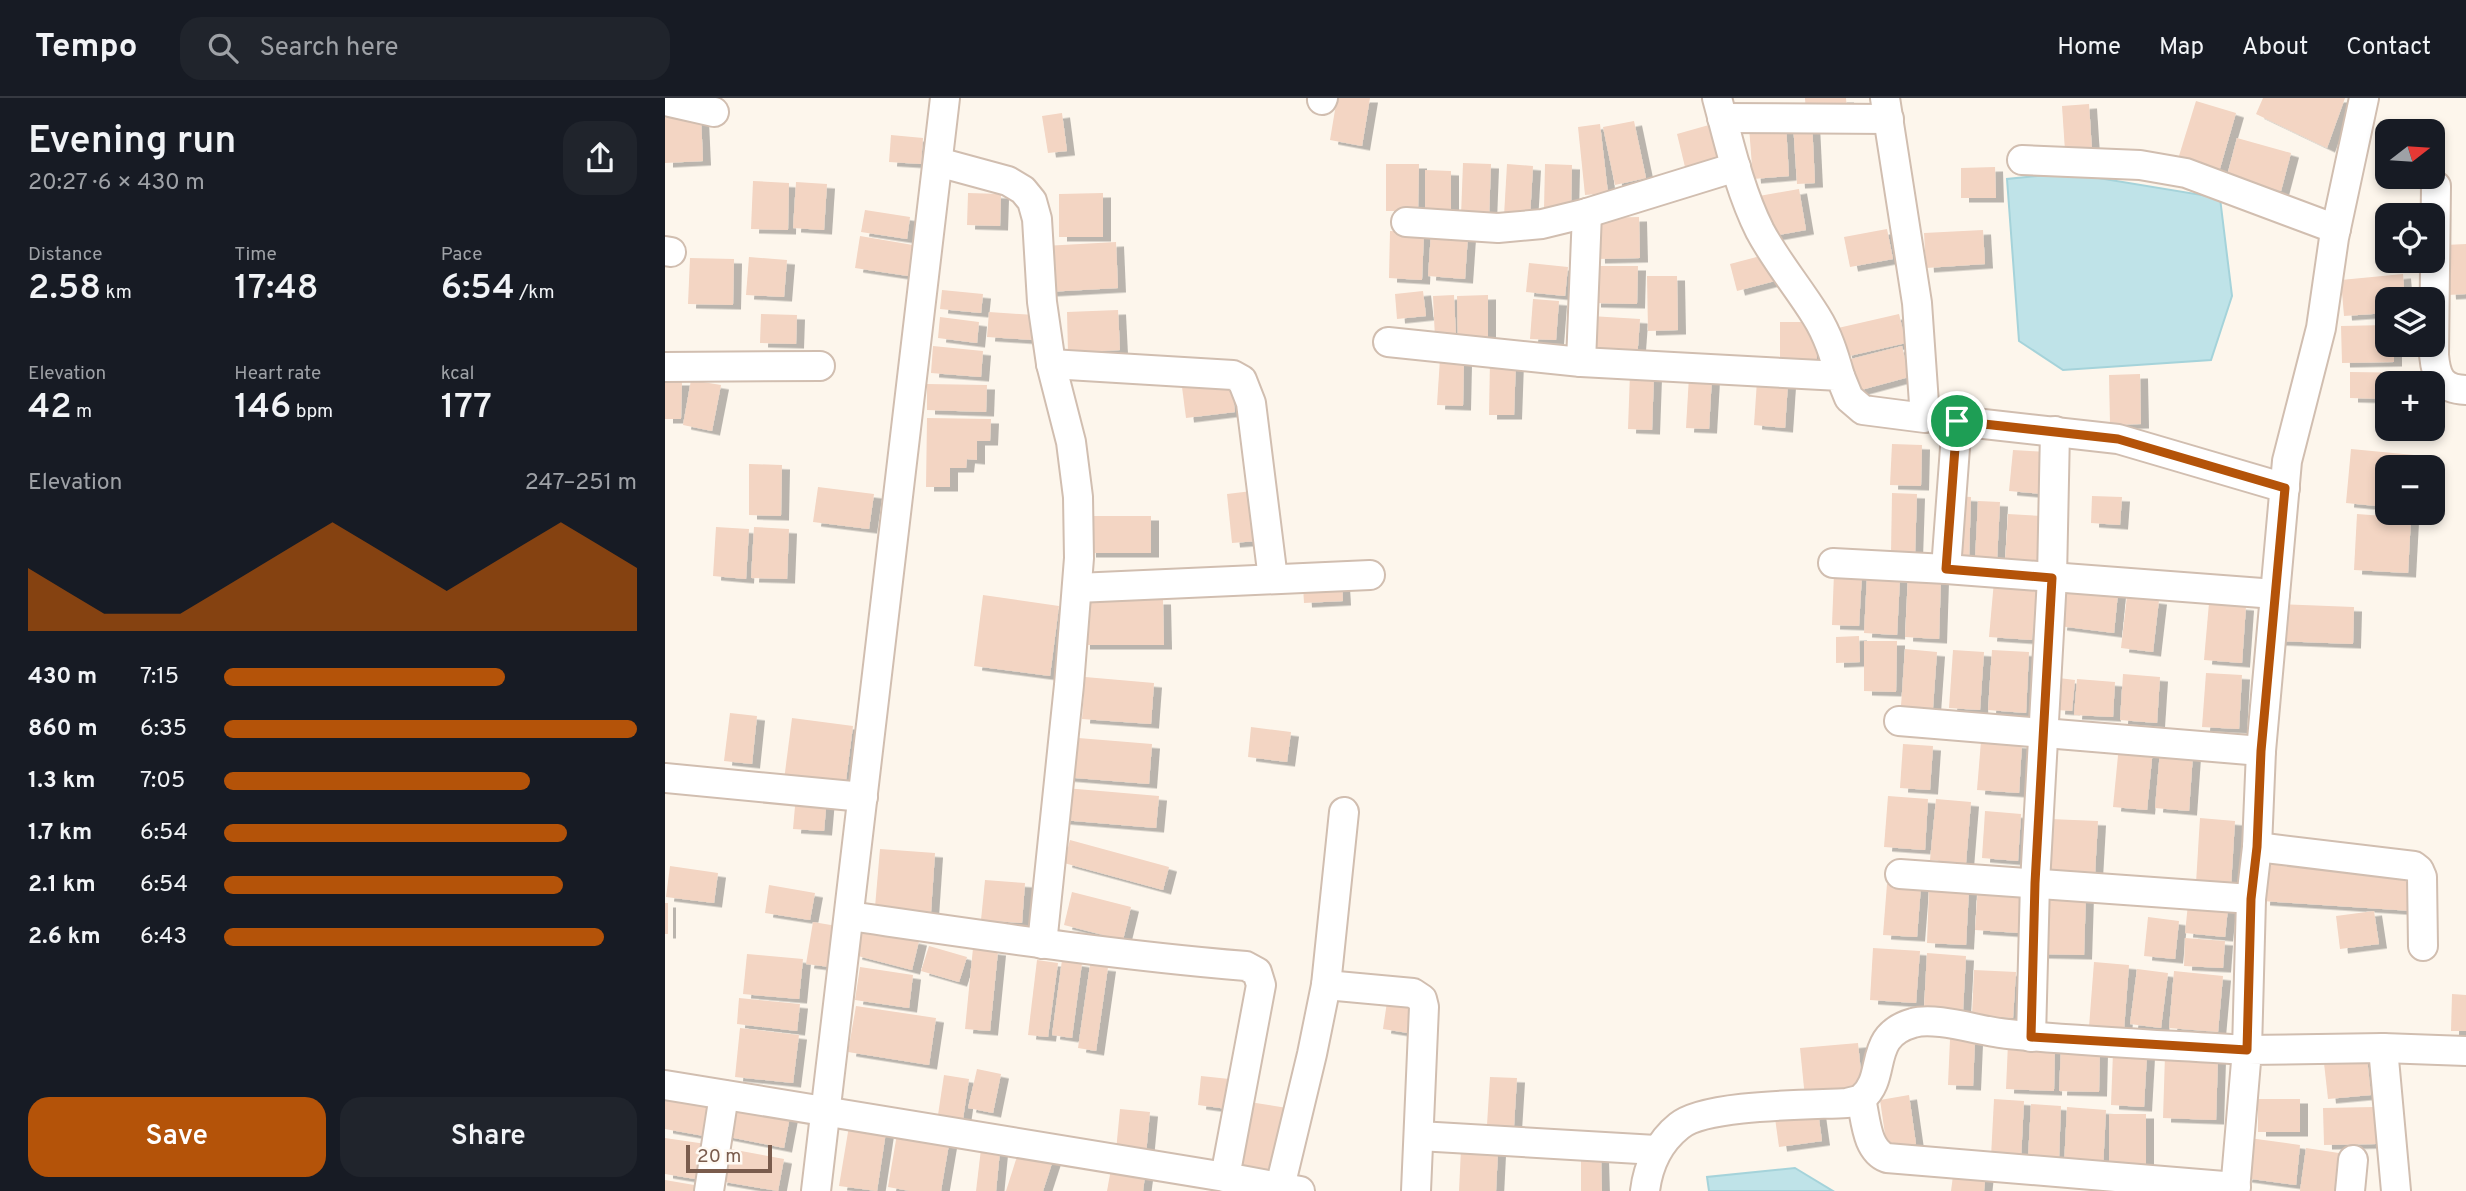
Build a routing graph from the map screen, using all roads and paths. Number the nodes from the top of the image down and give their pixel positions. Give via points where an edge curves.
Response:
1 (945, 98) edge
2 (2364, 98) edge
3 (665, 101) edge
4 (1720, 108) edge
5 (1887, 108) edge
6 (714, 112) dead end
7 (2022, 160) dead end
8 (938, 163) junction
9 (1735, 167) junction
10 (2436, 189) edge
11 (1587, 213) junction
12 (1406, 222) dead end
13 (2336, 229) junction
14 (1388, 342) dead end
15 (1581, 362) junction
16 (1051, 364) junction
17 (820, 366) dead end
18 (665, 367) edge
19 (1840, 376) junction
20 (2466, 390) edge
21 (1925, 418) junction
22 (1957, 421) junction
23 (2055, 431) junction
24 (2285, 488) junction
25 (1833, 563) dead end
26 (1946, 569) junction
27 (1370, 575) dead end
28 (2052, 578) junction
29 (1273, 579) junction
30 (1077, 588) junction
31 (2275, 594) junction
32 (1899, 721) dead end
33 (2044, 732) junction
34 (2261, 751) junction
35 (665, 778) edge
36 (863, 797) junction
37 (1344, 812) dead end
38 (2257, 847) junction
39 (1900, 874) dead end
40 (2035, 883) junction
41 (2251, 899) junction
42 (849, 916) junction
43 (1042, 944) junction
44 (2423, 946) dead end
45 (1326, 985) junction
46 (2031, 1037) junction
47 (2383, 1048) junction
48 (2247, 1050) junction
49 (2466, 1051) edge
50 (665, 1085) edge
51 (724, 1095) junction
52 (1861, 1099) junction
53 (826, 1111) junction
54 (1419, 1136) junction
55 (1656, 1150) junction
56 (2353, 1160) dead end
57 (1225, 1177) junction
58 (1290, 1189) edge
59 (2235, 1189) edge
60 (709, 1191) edge
61 (816, 1191) edge
62 (1416, 1191) edge
63 (1645, 1191) edge
64 (2350, 1191) edge
65 (2396, 1191) edge

1 - 8 street
2 - 13 street
3 - 6 street
4 - 5 street
4 - 9 street
5 - 21 street via 1917,303
7 - 13 street via 2140,164 2186,173
8 - 16 street via 1008,181 1032,201
8 - 36 street
9 - 11 street
9 - 19 street via 1760,230 1831,344
10 - 20 street via 2436,371 2442,383
11 - 12 street via 1498,228
11 - 15 street
13 - 24 street via 2321,328 2287,461
14 - 15 street
15 - 19 street
16 - 29 street via 1233,375 1242,380 1251,403
16 - 30 street via 1071,442 1078,497
17 - 18 street
19 - 21 street via 1849,398 1863,410
21 - 22 street
22 - 23 street
22 - 26 street
23 - 24 street via 2118,439
23 - 28 street
24 - 31 street
25 - 26 street
26 - 28 street
27 - 29 street
28 - 31 street
28 - 33 street
29 - 30 street
30 - 43 street
31 - 34 street
32 - 33 street
33 - 34 street
33 - 40 street
34 - 38 street
35 - 36 street
36 - 42 street
37 - 45 street
38 - 41 street
38 - 44 street via 2414,866 2422,877
39 - 40 street
40 - 41 street
40 - 46 street
41 - 48 street
42 - 43 street
42 - 53 street
43 - 57 street via 1246,966 1257,972 1261,985
45 - 54 street via 1413,993 1422,999
45 - 58 street
46 - 48 street
46 - 52 street via 1932,1021 1914,1023 1892,1032 1870,1088
47 - 48 street
47 - 49 street
47 - 65 street
48 - 59 street
50 - 51 street
51 - 53 street
51 - 60 street
52 - 55 street via 1719,1111 1680,1124
52 - 59 street via 1871,1143 1887,1158
53 - 57 street
53 - 61 street
54 - 55 street
54 - 62 street
55 - 63 street
56 - 64 street
57 - 58 street

